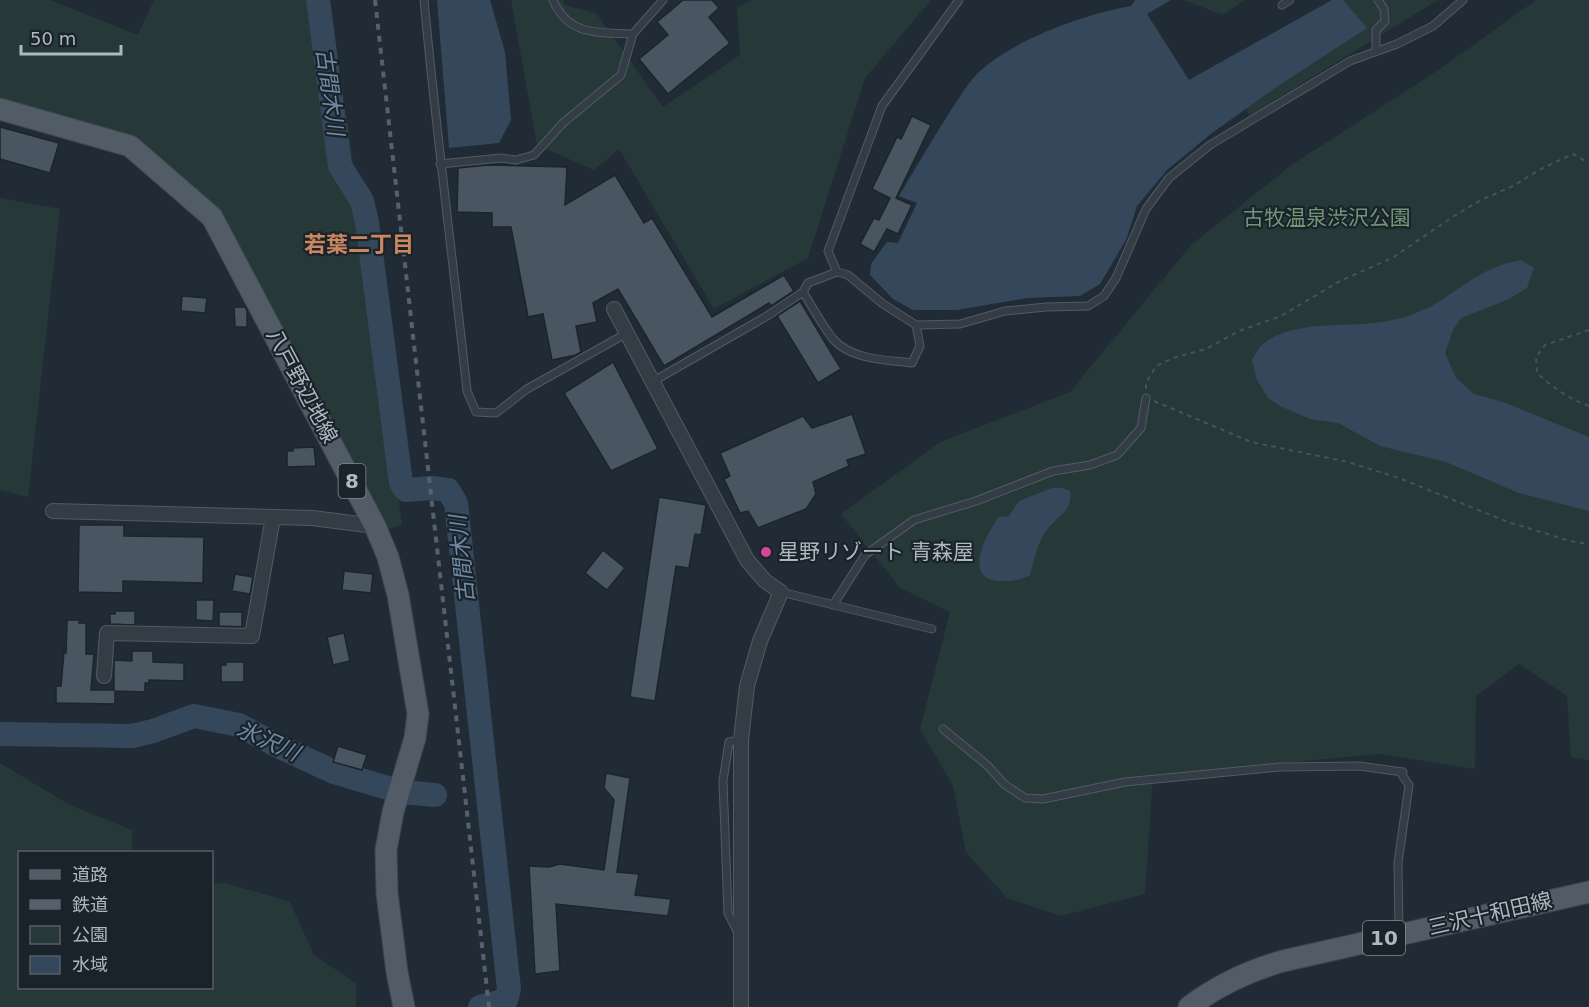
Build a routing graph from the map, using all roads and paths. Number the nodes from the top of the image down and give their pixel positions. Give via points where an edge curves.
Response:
1 (424, 0) edge
2 (553, 0) edge
3 (663, 0) edge
4 (959, 0) edge
5 (1290, 0) edge
6 (1377, 0) edge
7 (1463, 0) edge
8 (1282, 5) dead end
9 (633, 34) junction
10 (1376, 51) junction
11 (0, 110) edge
12 (1589, 163) edge
13 (440, 164) junction
14 (837, 272) junction
15 (803, 292) junction
16 (614, 309) dead end
17 (916, 325) junction
18 (1589, 330) edge
19 (627, 333) junction
20 (652, 382) junction
21 (1146, 398) junction
22 (1589, 406) edge
23 (53, 511) dead end
24 (273, 517) junction
25 (375, 526) junction
26 (1589, 544) edge
27 (781, 592) junction
28 (833, 605) junction
29 (932, 628) dead end
30 (104, 676) dead end
31 (943, 729) dead end
32 (1589, 892) edge
33 (1399, 934) junction
34 (404, 1007) edge
35 (741, 1007) edge
36 (1189, 1007) edge

1 - 13 lane
2 - 9 lane via 571,25
3 - 9 lane
4 - 14 lane via 882,106 828,252
5 - 8 lane
6 - 10 lane via 1384,9 1385,21 1376,30
7 - 10 lane via 1432,26
9 - 13 lane via 621,75 563,123 534,155 516,160
10 - 17 lane via 1350,61 1210,145 1169,178 1146,209 1116,278 1104,296 1088,306 1005,311 960,324
11 - 25 main road, 八戸野辺地線 / 8 via 130,146 212,217
12 - 21 path via 1573,154 1541,169 1454,216 1392,258 1340,281 1281,316 1156,366 1146,383
13 - 19 lane via 467,391 476,412 496,413 527,389
14 - 15 lane via 808,283
14 - 17 lane via 848,275
15 - 17 lane via 834,341 854,353 912,363 920,346
15 - 20 lane
16 - 19 street
18 - 22 path via 1545,345 1536,357 1537,373 1553,387
19 - 20 street
20 - 27 street via 747,560
21 - 26 path via 1251,442 1348,462 1508,522
21 - 28 lane via 1141,428 1117,455 1090,465 1053,471 914,520 865,555
23 - 24 street
24 - 25 street
24 - 30 street via 252,636 107,633
25 - 34 main road, 八戸野辺地線 / 8 via 398,595 418,714 386,850 387,893
27 - 28 lane
27 - 35 street via 760,641 747,686 741,740
28 - 29 lane
31 - 33 lane via 1004,784 1025,798 1043,800 1125,782 1280,767 1359,766 1403,772 1409,785 1398,863
32 - 33 main road, 三沢十和田線 / 10
33 - 36 main road, 三沢十和田線 / 10 via 1256,969 1216,988

